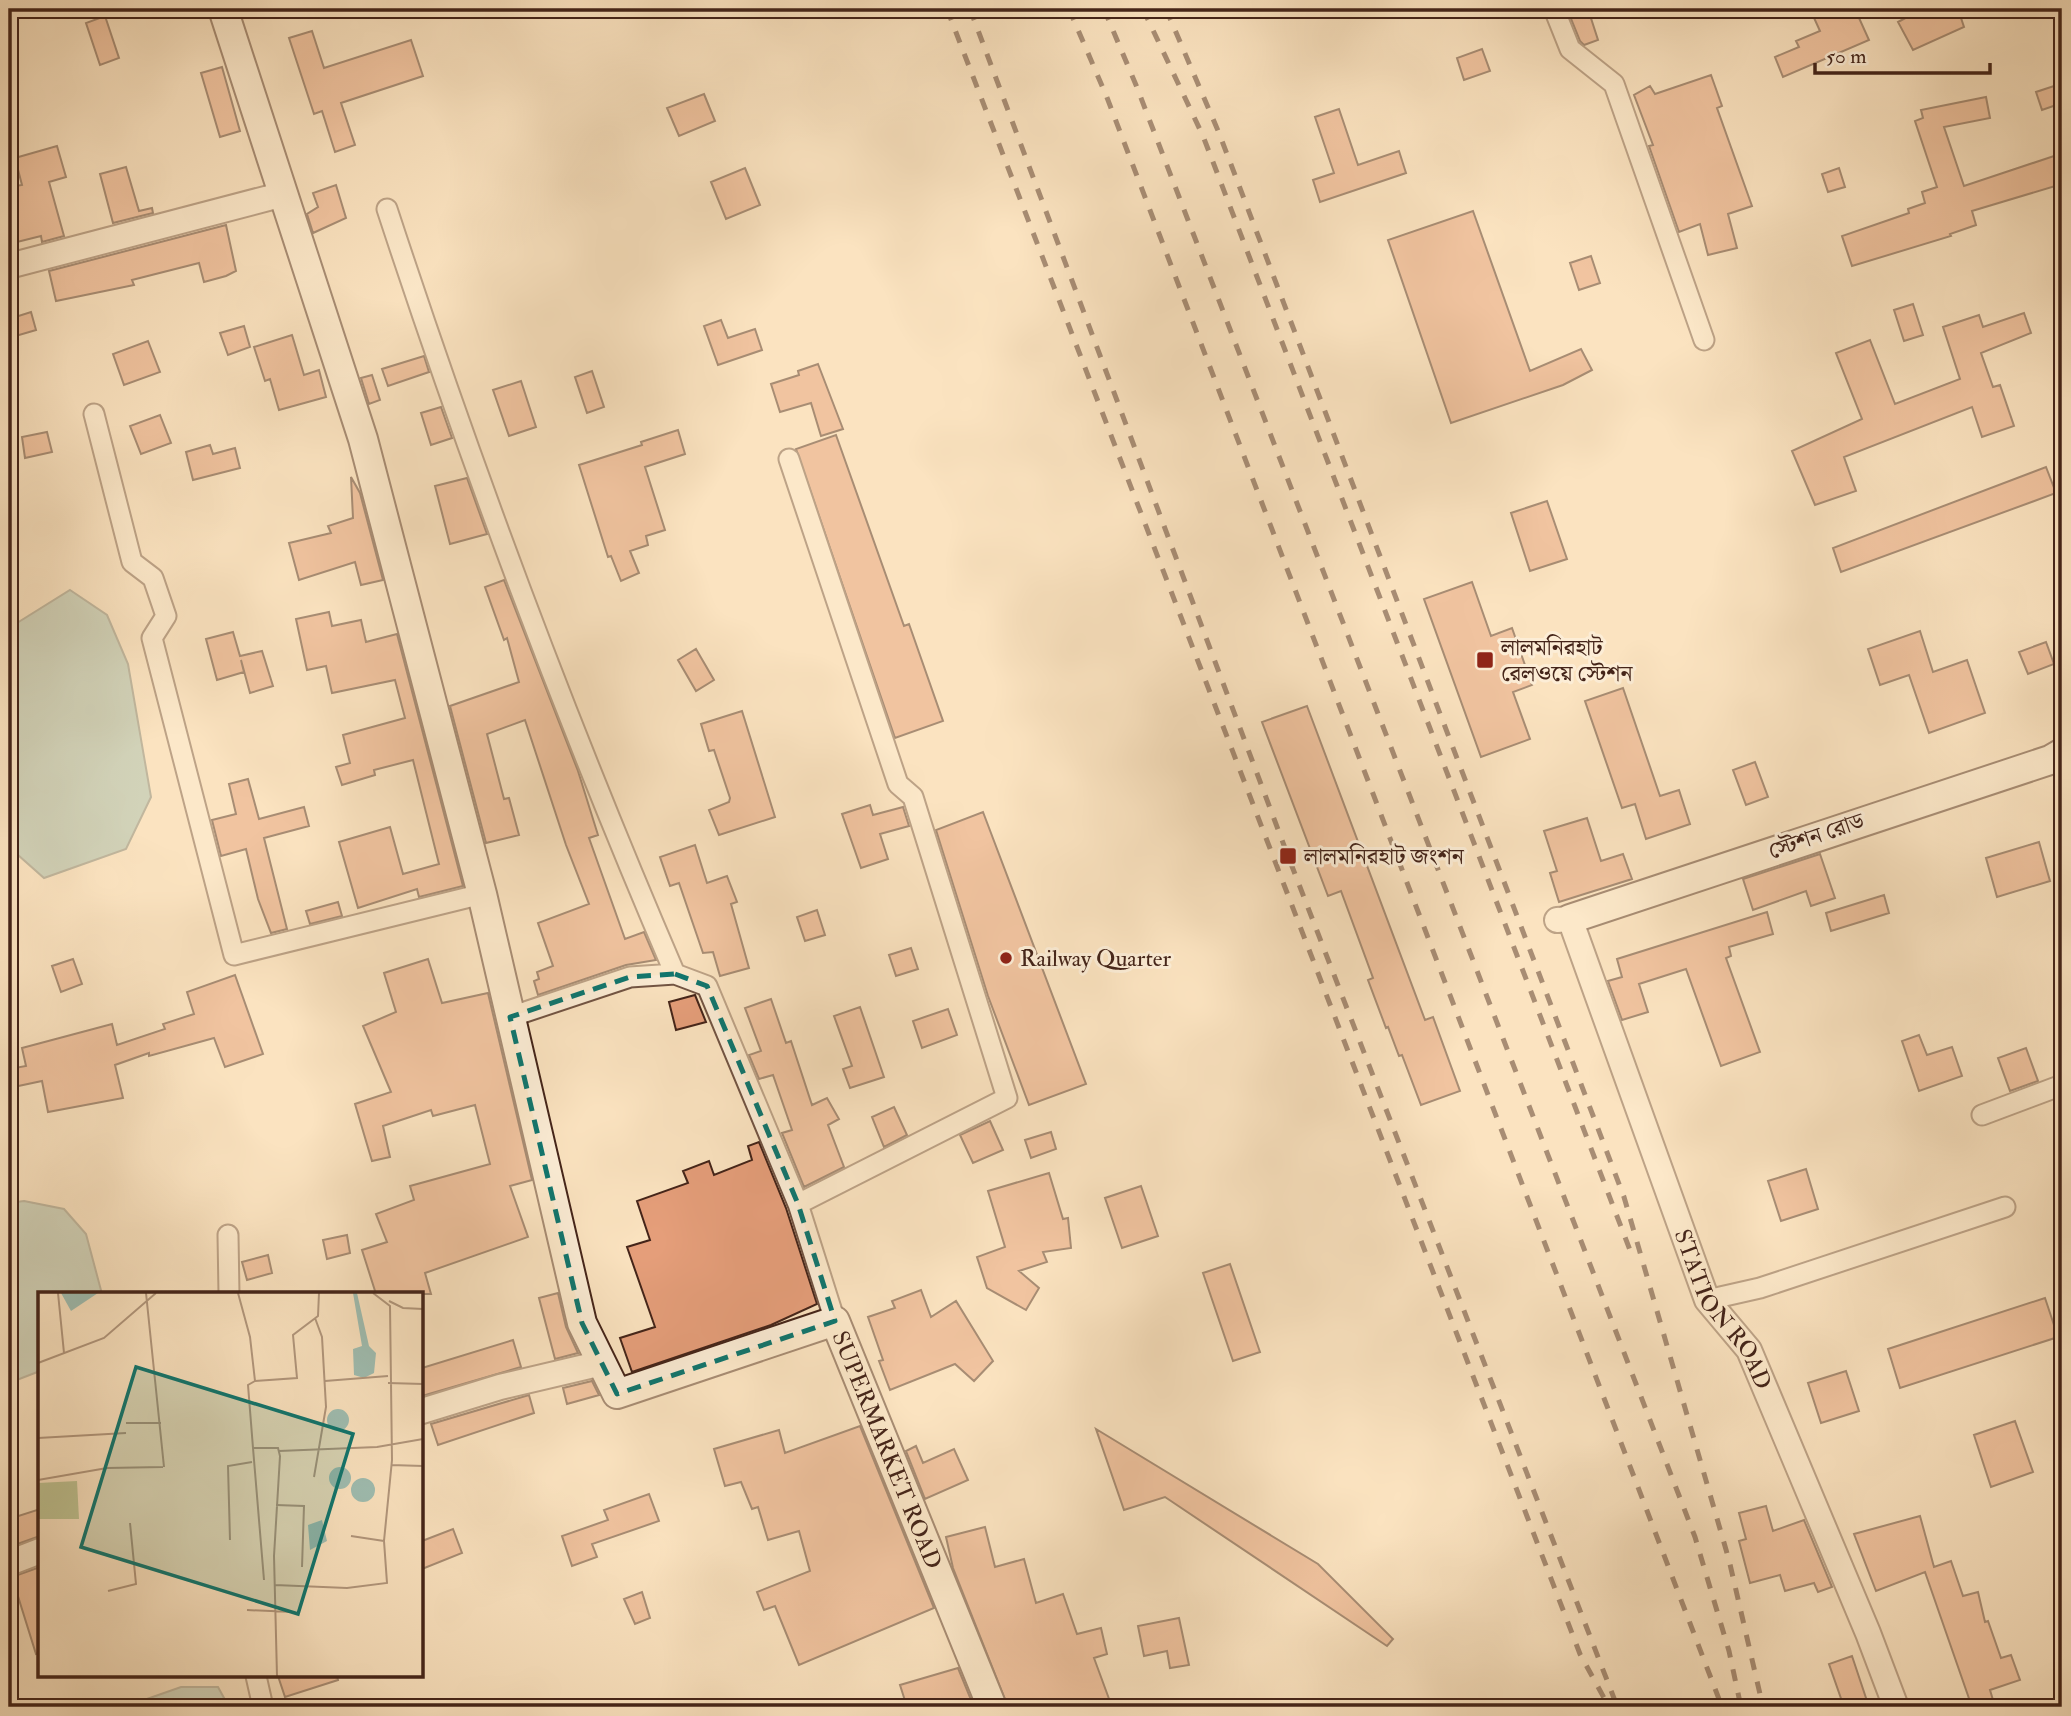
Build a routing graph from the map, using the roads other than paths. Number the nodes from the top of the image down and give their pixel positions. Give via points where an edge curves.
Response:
1 (223, 9) edge
2 (1554, 9) edge
3 (284, 194) junction
4 (387, 209) dead end
5 (9, 266) edge
6 (1704, 340) dead end
7 (94, 414) dead end
8 (789, 459) dead end
9 (2062, 753) edge
10 (482, 894) junction
11 (1564, 920) joint
12 (675, 974) junction
13 (510, 1017) junction
14 (2062, 1085) edge
15 (1982, 1115) dead end
16 (798, 1204) junction
17 (2005, 1207) dead end
18 (228, 1235) dead end
19 (229, 1292) edge
20 (1707, 1300) junction
21 (835, 1321) junction
22 (602, 1363) junction
23 (424, 1410) edge
24 (38, 1552) edge
25 (9, 1563) edge
26 (256, 1678) edge
27 (263, 1707) edge
28 (992, 1707) edge
29 (1896, 1707) edge

1 - 3 main road
2 - 6 street via 1570,49 1614,84
3 - 5 street
3 - 10 main road via 362,439
4 - 12 street via 474,466 545,656
7 - 10 street via 132,562 153,578 166,616 152,638 234,955
8 - 16 street via 898,784 912,797 1007,1098
9 - 11 main road, স্টেশন রোড via 2050,761
10 - 13 main road
11 - 20 street, STATION ROAD
12 - 13 street via 630,978
12 - 16 street via 707,986
13 - 22 main road via 582,1323
14 - 15 street
16 - 21 street
17 - 20 street via 1760,1288
18 - 19 street
20 - 29 street, STATION ROAD via 1749,1350
21 - 22 main road, SUPERMARKET ROAD via 617,1394
21 - 28 main road, SUPERMARKET ROAD
22 - 23 street
24 - 25 street
26 - 27 street

